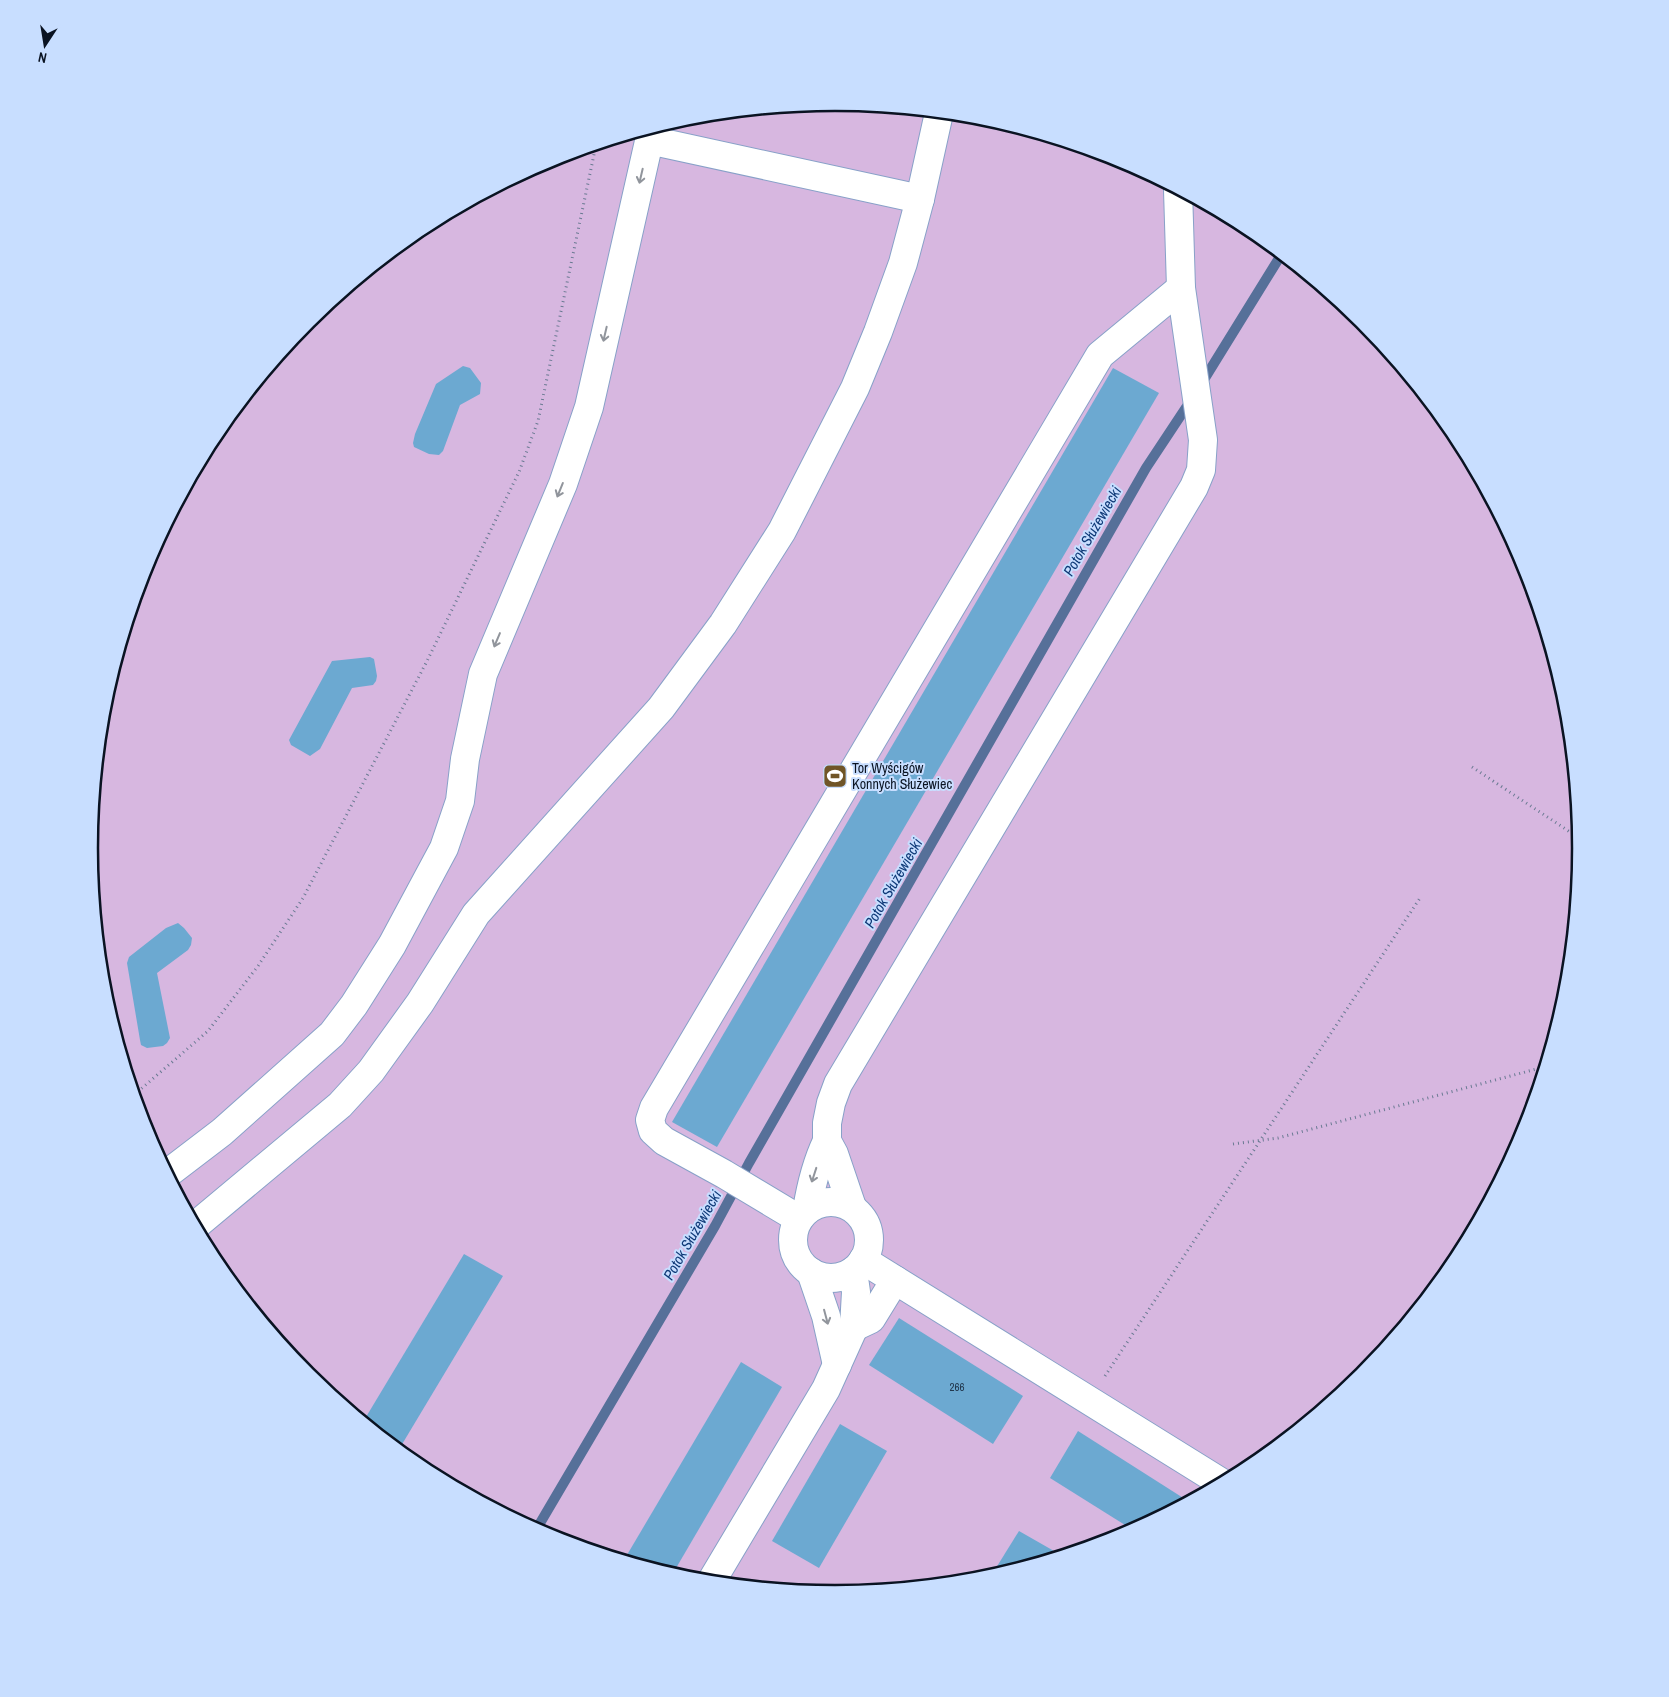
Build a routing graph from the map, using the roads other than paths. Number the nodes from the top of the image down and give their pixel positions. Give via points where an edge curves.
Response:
1 (938, 119) edge
2 (651, 135) edge
3 (654, 135) edge
4 (1178, 197) edge
5 (920, 199) junction
6 (1181, 288) junction
7 (827, 1141) junction
8 (172, 1170) edge
9 (852, 1208) junction
10 (803, 1214) junction
11 (199, 1222) edge
12 (858, 1266) junction
13 (811, 1272) junction
14 (895, 1280) junction
15 (854, 1327) junction
16 (837, 1364) junction
17 (1216, 1479) edge
18 (715, 1575) edge

1 - 5 lane
2 -> 8 lane via 589,407 563,484 483,674 465,759 460,801 444,848 392,946 332,1034 222,1132
3 - 5 lane
4 - 6 lane
5 - 11 lane via 903,263 855,388 782,531 723,624 661,708 476,914 420,1004 371,1072 340,1105
6 - 7 lane via 1203,440 1201,470 838,1084 826,1123
6 - 10 lane via 1100,355 654,1108 650,1120 653,1132 664,1141 755,1192
7 - 9 lane
7 -> 10 lane via 819,1157
9 - 10 lane via 830,1202 818,1204
9 - 12 lane via 861,1216 868,1232 869,1249
10 - 13 lane via 794,1230 793,1241 796,1254
12 - 13 lane via 846,1275 834,1278
12 - 14 lane
12 - 15 lane
13 -> 16 lane
14 - 15 lane via 870,1319
14 - 17 lane
15 - 16 lane
16 - 18 lane via 826,1389

